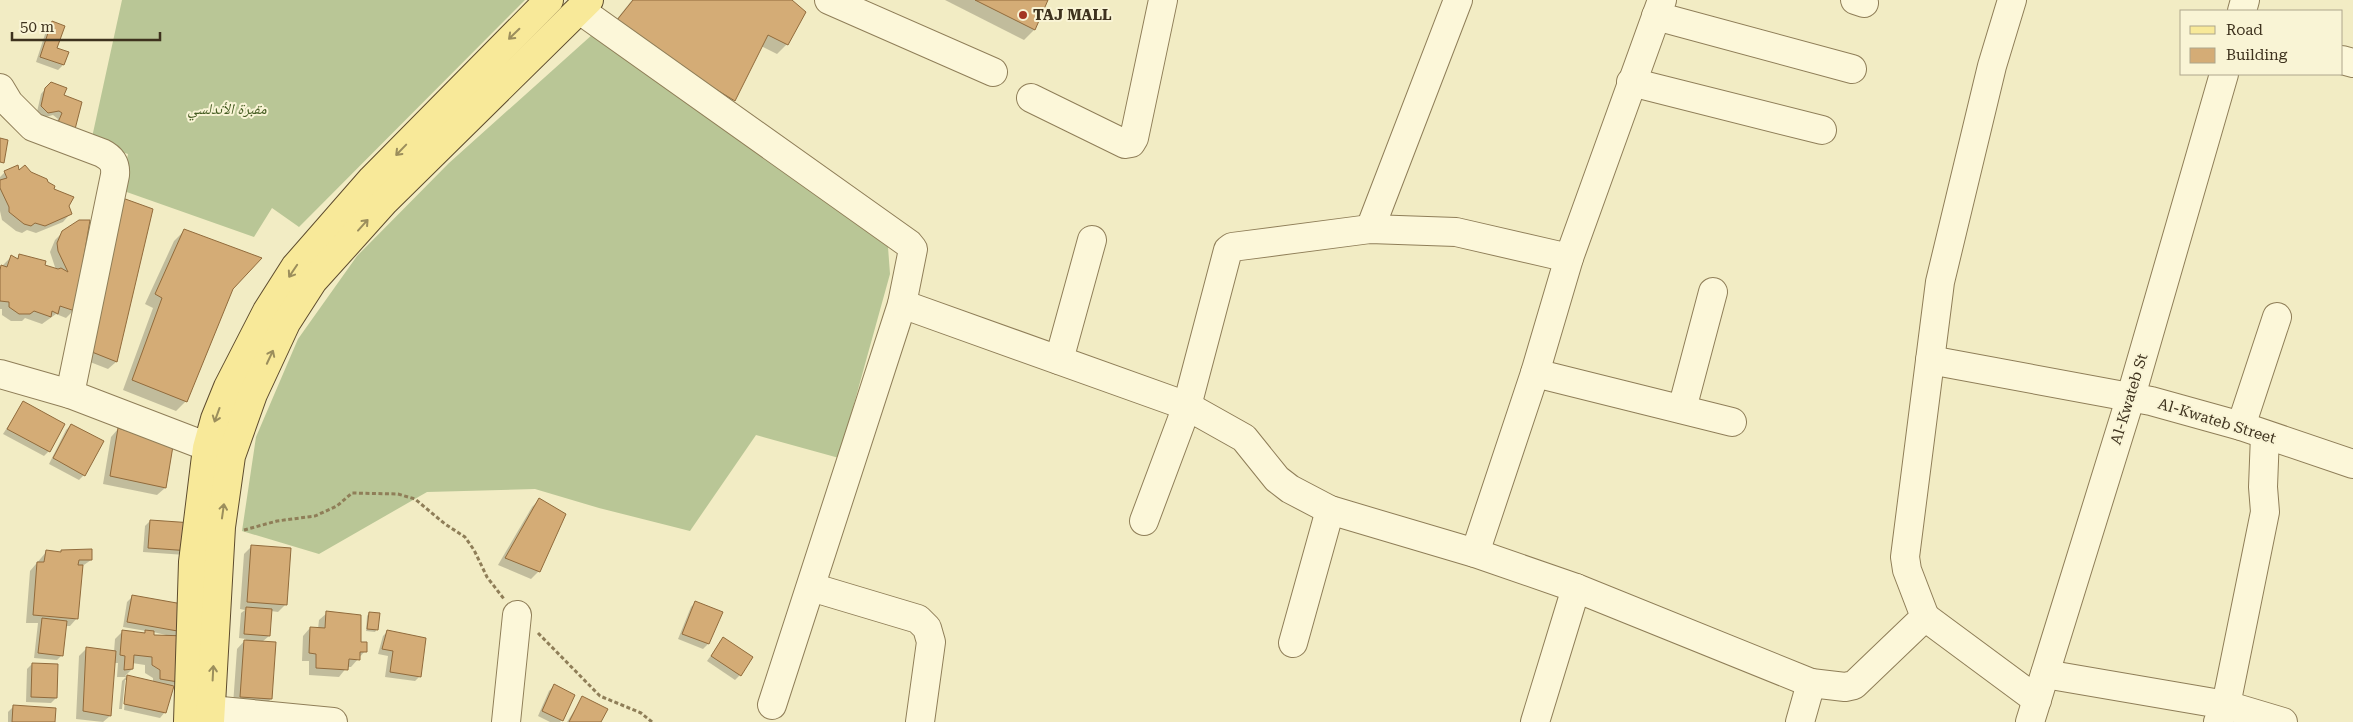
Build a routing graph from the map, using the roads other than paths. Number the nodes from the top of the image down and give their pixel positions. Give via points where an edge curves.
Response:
1 (549, 0) edge
2 (829, 0) edge
3 (1163, 0) edge
4 (1458, 0) edge
5 (2012, 0) edge
6 (584, 5) edge
7 (1659, 8) edge
8 (1852, 69) dead end
9 (993, 72) dead end
10 (2224, 75) edge
11 (1631, 82) junction
12 (0, 88) edge
13 (1032, 98) dead end
14 (1822, 130) dead end
15 (378, 190) junction
16 (1370, 229) junction
17 (1092, 240) dead end
18 (1569, 258) junction
19 (1713, 292) dead end
20 (902, 304) junction
21 (2276, 317) dead end
22 (1059, 360) junction
23 (1930, 360) junction
24 (1535, 373) junction
25 (0, 374) edge
26 (70, 394) junction
27 (2131, 396) junction
28 (1187, 406) junction
29 (1682, 409) junction
30 (1732, 422) dead end
31 (2253, 431) junction
32 (219, 452) junction
33 (2353, 464) edge
34 (1330, 510) junction
35 (1144, 521) dead end
36 (1475, 553) junction
37 (811, 587) junction
38 (1576, 588) junction
39 (517, 615) road end
40 (1925, 617) junction
41 (1294, 643) dead end
42 (2044, 674) junction
43 (1811, 683) junction
44 (772, 705) dead end
45 (2033, 711) edge
46 (2222, 714) edge
47 (203, 718) edge
48 (333, 722) edge
49 (506, 722) edge
50 (920, 722) edge
51 (1535, 722) edge
52 (1800, 722) edge
53 (2283, 722) edge

1 -> 15 main road
2 - 9 street
3 - 13 street via 1134,138 1130,143 1125,144
4 - 16 street
5 - 23 street via 1992,66 1940,282
6 - 15 main road
6 - 20 street via 909,244 913,253
7 - 8 street
7 - 11 street
10 - 27 street, Al-Kwateb St
11 - 14 street
11 - 18 street
12 - 26 street via 9,103 33,127 102,153 115,165
15 - 32 main road via 295,267 267,311 215,419
16 - 18 street via 1456,232
16 - 28 street via 1237,245 1228,250
17 - 22 street
18 - 24 street
19 - 29 street
20 - 22 street
20 - 37 street
21 - 31 street
22 - 28 street
23 - 27 street, Al-Kwateb Street
23 - 40 street via 1905,564
24 - 29 street
24 - 36 street
25 - 26 street
26 - 32 street
27 - 31 street, Al-Kwateb Street
27 - 42 street, Al-Kwateb St
28 - 34 street via 1244,438 1277,479
28 - 35 street
29 - 30 street
31 - 33 street, Al-Kwateb Street
31 - 46 street via 2265,512
47 -> 32 main road via 221,526
32 - 47 main road via 193,562
34 - 36 street
34 - 41 street
36 - 38 street
37 - 44 street
37 - 50 street via 918,618 927,628 931,642
38 - 43 street
38 - 51 street
39 - 49 street
40 - 43 street via 1854,685
40 - 45 street
42 - 45 street, Al-Kwateb St
42 - 46 street
43 - 52 street
46 - 53 street
47 - 48 street

